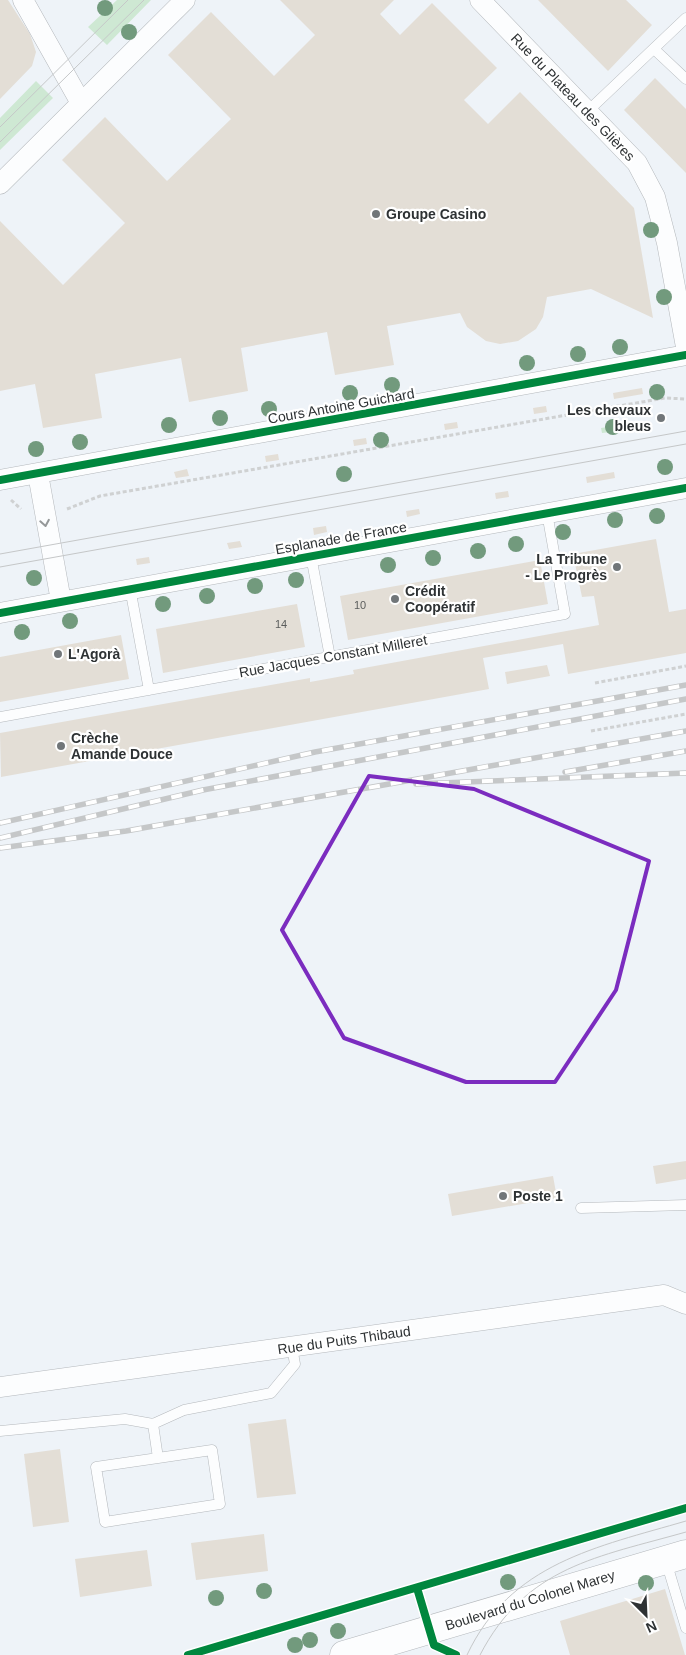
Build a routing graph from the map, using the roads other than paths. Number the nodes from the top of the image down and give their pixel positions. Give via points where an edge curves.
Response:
1 (23, 0) edge
2 (185, 0) edge
3 (480, 0) edge
4 (686, 18) edge
5 (654, 49) junction
6 (686, 79) edge
7 (81, 103) junction
8 (588, 111) junction
9 (0, 184) edge
10 (686, 347) edge
11 (686, 355) edge
12 (38, 474) junction
13 (2, 480) edge
14 (686, 488) edge
15 (548, 513) junction
16 (311, 556) junction
17 (130, 588) junction
18 (61, 601) junction
19 (0, 613) edge
20 (330, 657) junction
21 (149, 690) junction
22 (0, 717) edge
23 (686, 1205) edge
24 (581, 1208) dead end
25 (686, 1304) edge
26 (292, 1347) junction
27 (0, 1387) edge
28 (153, 1424) junction
29 (0, 1431) edge
30 (158, 1458) junction
31 (676, 1557) edge
32 (686, 1628) edge
33 (391, 1649) edge
34 (344, 1655) edge

1 - 7 street
2 - 7 street
3 - 8 street, Rue du Plateau des Glières
4 - 5 lane
5 - 6 lane
5 - 8 lane
7 - 9 street
8 - 10 street, Rue du Plateau des Glières via 637,163 655,197
11 - 12 street, Cours Antoine Guichard
12 - 13 street, Cours Antoine Guichard
12 -> 18 street
14 - 15 street, Esplanade de France
15 - 16 street, Esplanade de France
15 - 20 lane, Rue Jacques Constant Milleret via 565,614
16 - 17 street, Esplanade de France
16 - 20 lane
17 - 18 street, Esplanade de France
17 - 21 lane
18 - 19 street, Esplanade de France
20 - 21 lane, Rue Jacques Constant Milleret
21 - 22 lane, Rue Jacques Constant Milleret
23 - 24 lane
25 - 26 street, Rue du Puits Thibaud via 664,1295
26 - 27 street, Rue du Puits Thibaud
26 - 28 lane via 295,1364 271,1393 184,1410
28 - 29 lane via 125,1419
28 - 30 lane
30 - 30 lane via 96,1467 105,1522 220,1504 212,1450
31 - 32 lane
31 - 33 main road, Boulevard du Colonel Marey
33 - 34 main road, Boulevard du Colonel Marey

